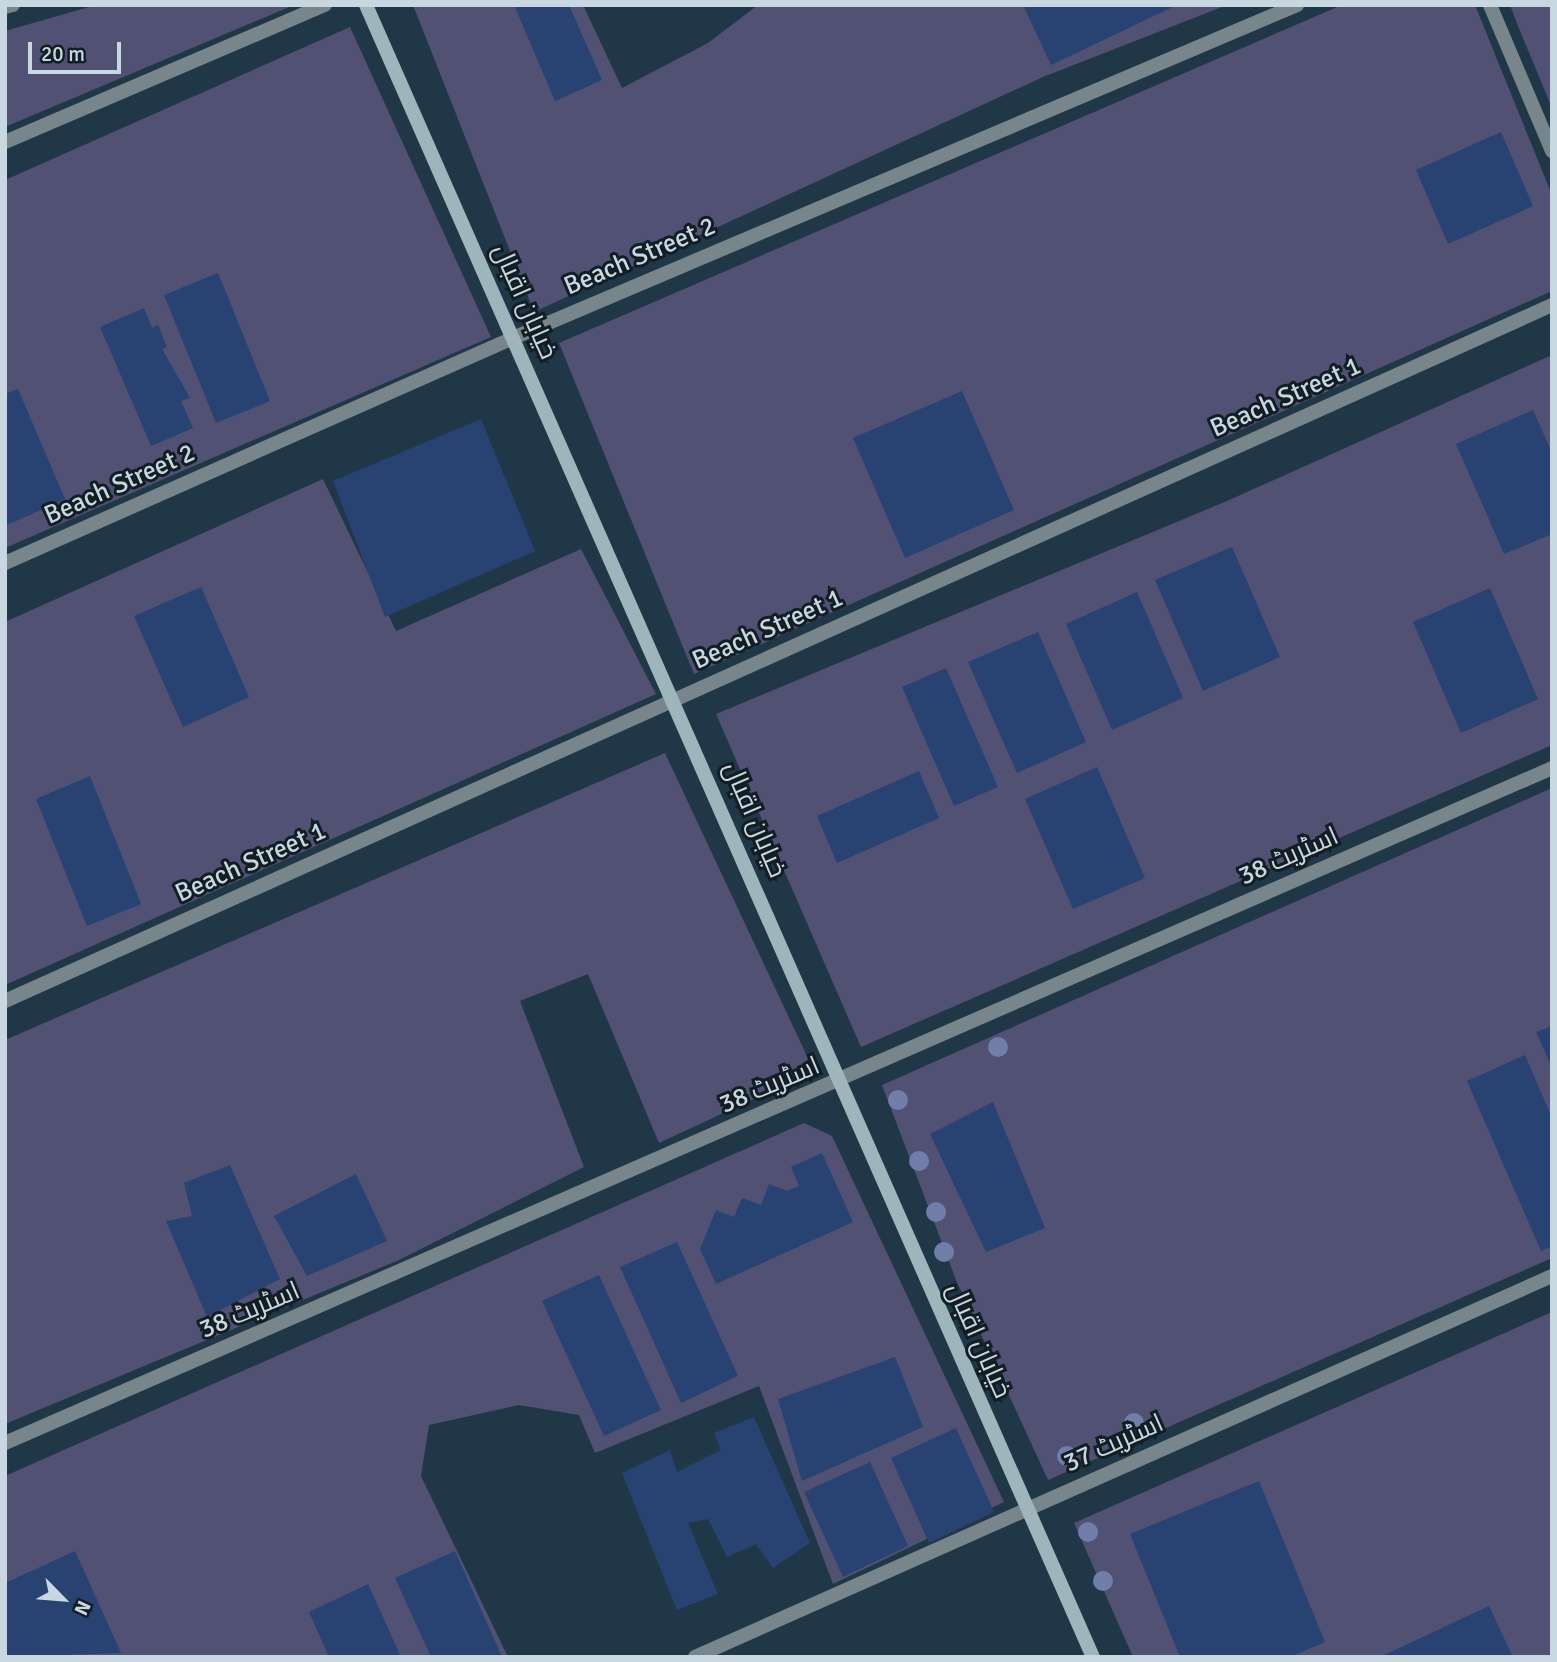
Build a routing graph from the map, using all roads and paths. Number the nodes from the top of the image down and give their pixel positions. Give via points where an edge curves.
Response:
1 (13, 5) edge
2 (325, 5) edge
3 (366, 5) edge
4 (1297, 5) edge
5 (1490, 5) edge
6 (5, 8) edge
7 (5, 142) edge
8 (1552, 151) edge
9 (1552, 305) edge
10 (513, 338) junction
11 (5, 562) edge
12 (676, 699) junction
13 (1552, 768) edge
14 (5, 1000) edge
15 (839, 1084) junction
16 (1552, 1276) edge
17 (5, 1443) edge
18 (1026, 1510) junction
19 (695, 1657) edge
20 (1093, 1657) edge

1 - 6 street
2 - 7 street
3 - 10 street, خیابان اقبال
4 - 10 street, Beach Street 2
5 - 8 street
9 - 12 street, Beach Street 1
10 - 11 street, Beach Street 2
10 - 12 street, خیابان اقبال
12 - 14 street, Beach Street 1
12 - 15 street, خیابان اقبال
13 - 15 street, اسٹریٹ 38
15 - 17 street, اسٹریٹ 38
15 - 18 street, خیابان اقبال
16 - 18 street, اسٹریٹ 37
18 - 19 street, اسٹریٹ 37
18 - 20 street, خیابان اقبال

